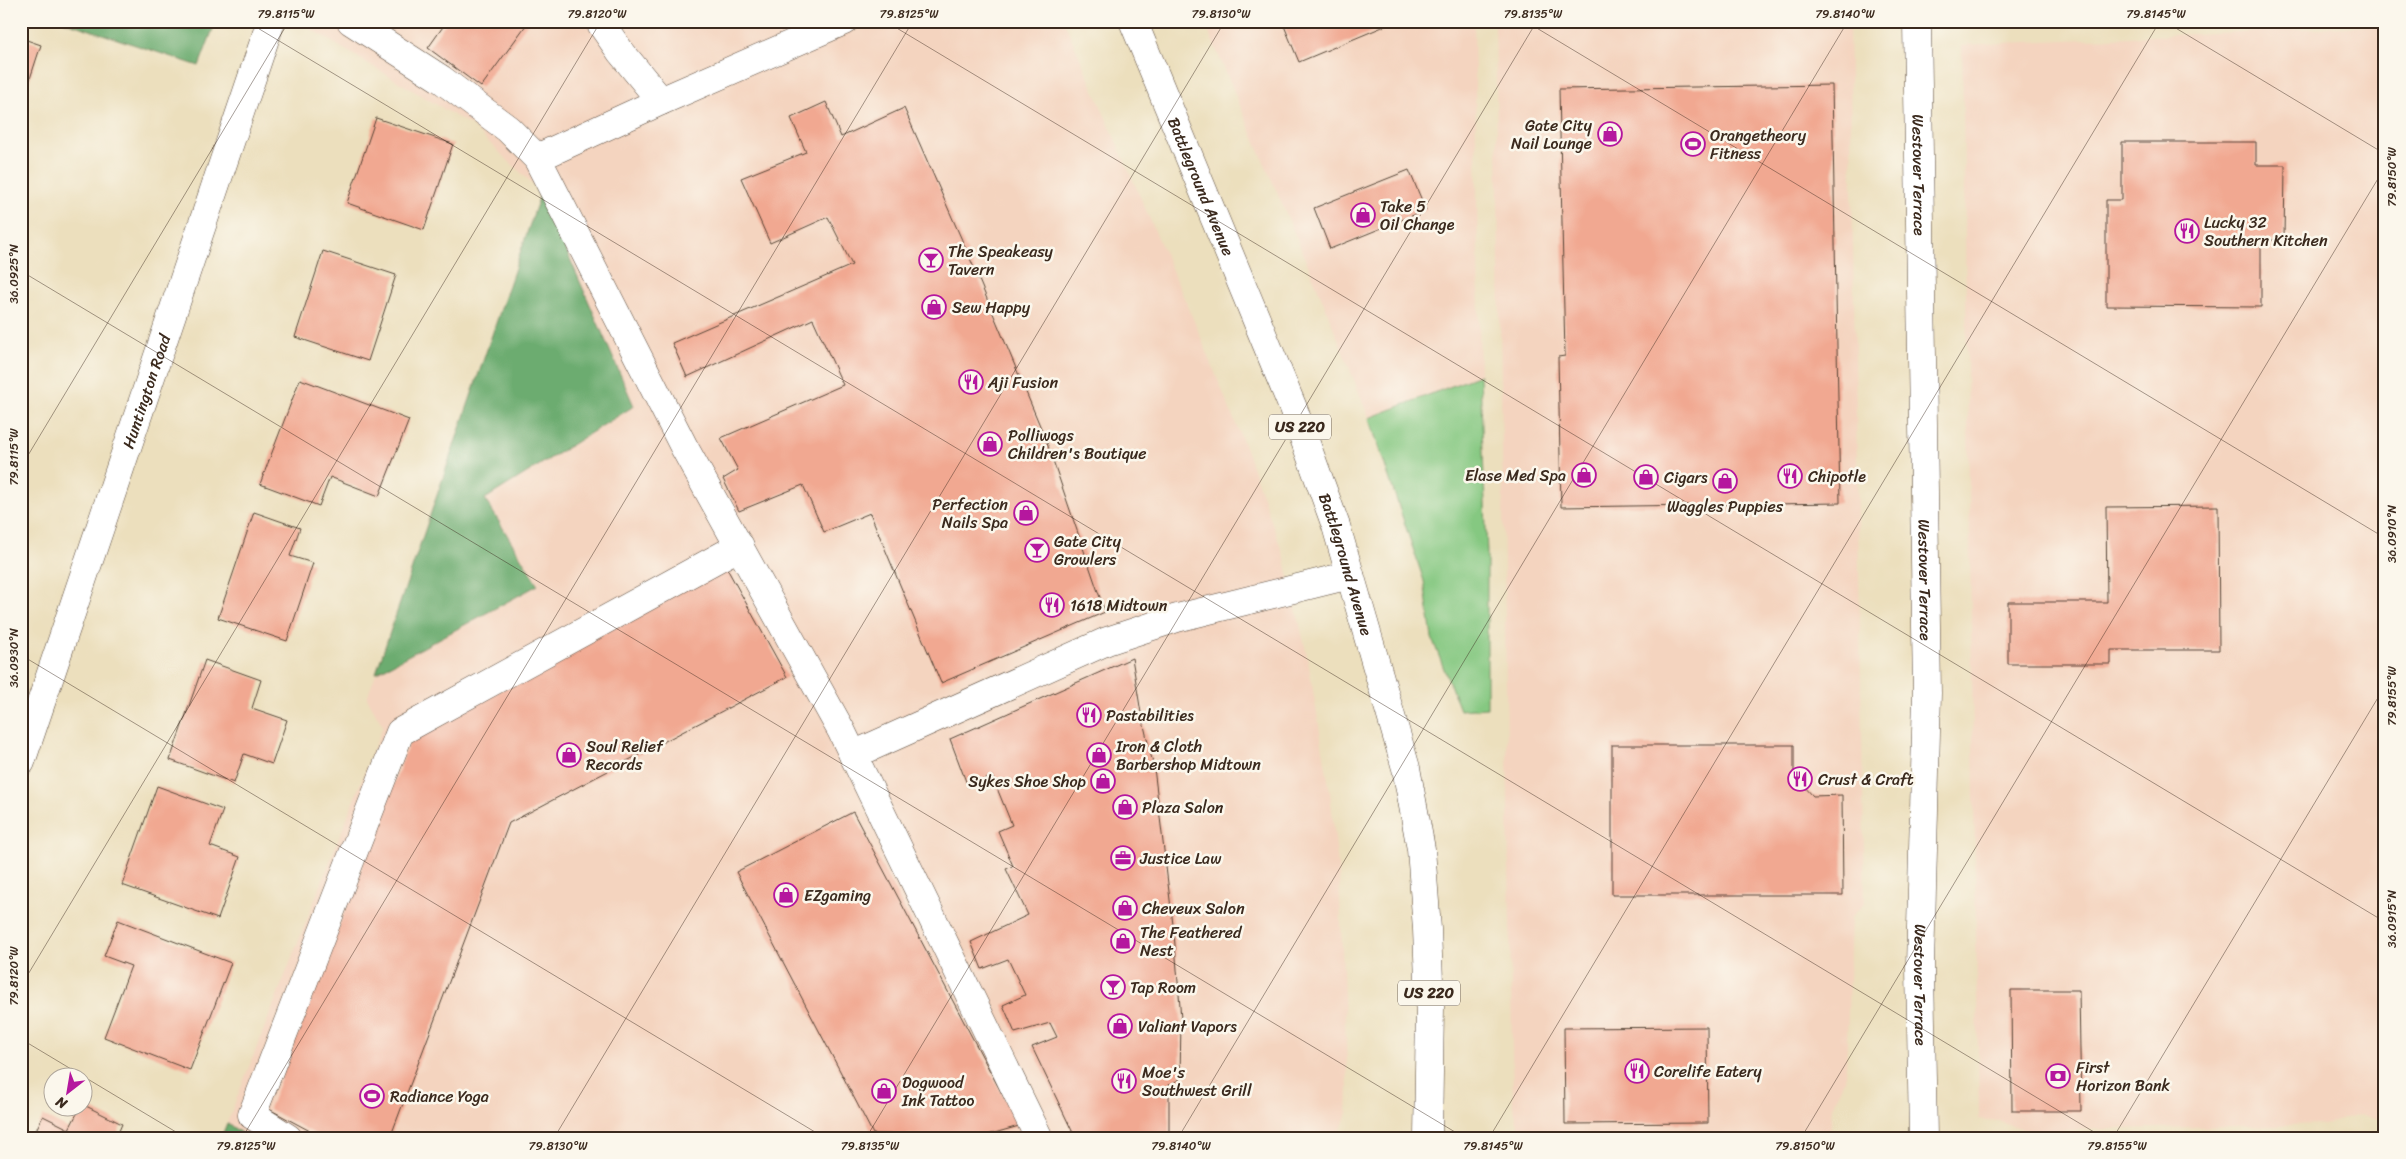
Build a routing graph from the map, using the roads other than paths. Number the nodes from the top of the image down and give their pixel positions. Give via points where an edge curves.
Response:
1 (271, 21) edge
2 (351, 21) edge
3 (599, 21) edge
4 (844, 21) edge
5 (1133, 21) edge
6 (1918, 21) edge
7 (661, 101) junction
8 (537, 158) junction
9 (740, 546) junction
10 (1350, 575) junction
11 (853, 755) junction
12 (21, 762) edge
13 (288, 1138) edge
14 (1039, 1138) edge
15 (1428, 1138) edge
16 (1923, 1138) edge

1 - 12 main road, Huntington Road
2 - 8 main road via 508,129
3 - 7 main road
4 - 7 main road
5 - 10 main road, Battleground Avenue / US 220 via 1293,408 1336,526
6 - 16 main road, Westover Terrace via 1927,693 1920,968
7 - 8 main road
8 - 9 main road via 684,447
9 - 11 main road
9 - 13 main road via 400,732 252,1115
10 - 11 main road via 1177,618 1107,641
10 - 15 main road, Battleground Avenue / US 220 via 1406,768 1421,848 1430,1007
11 - 14 main road

